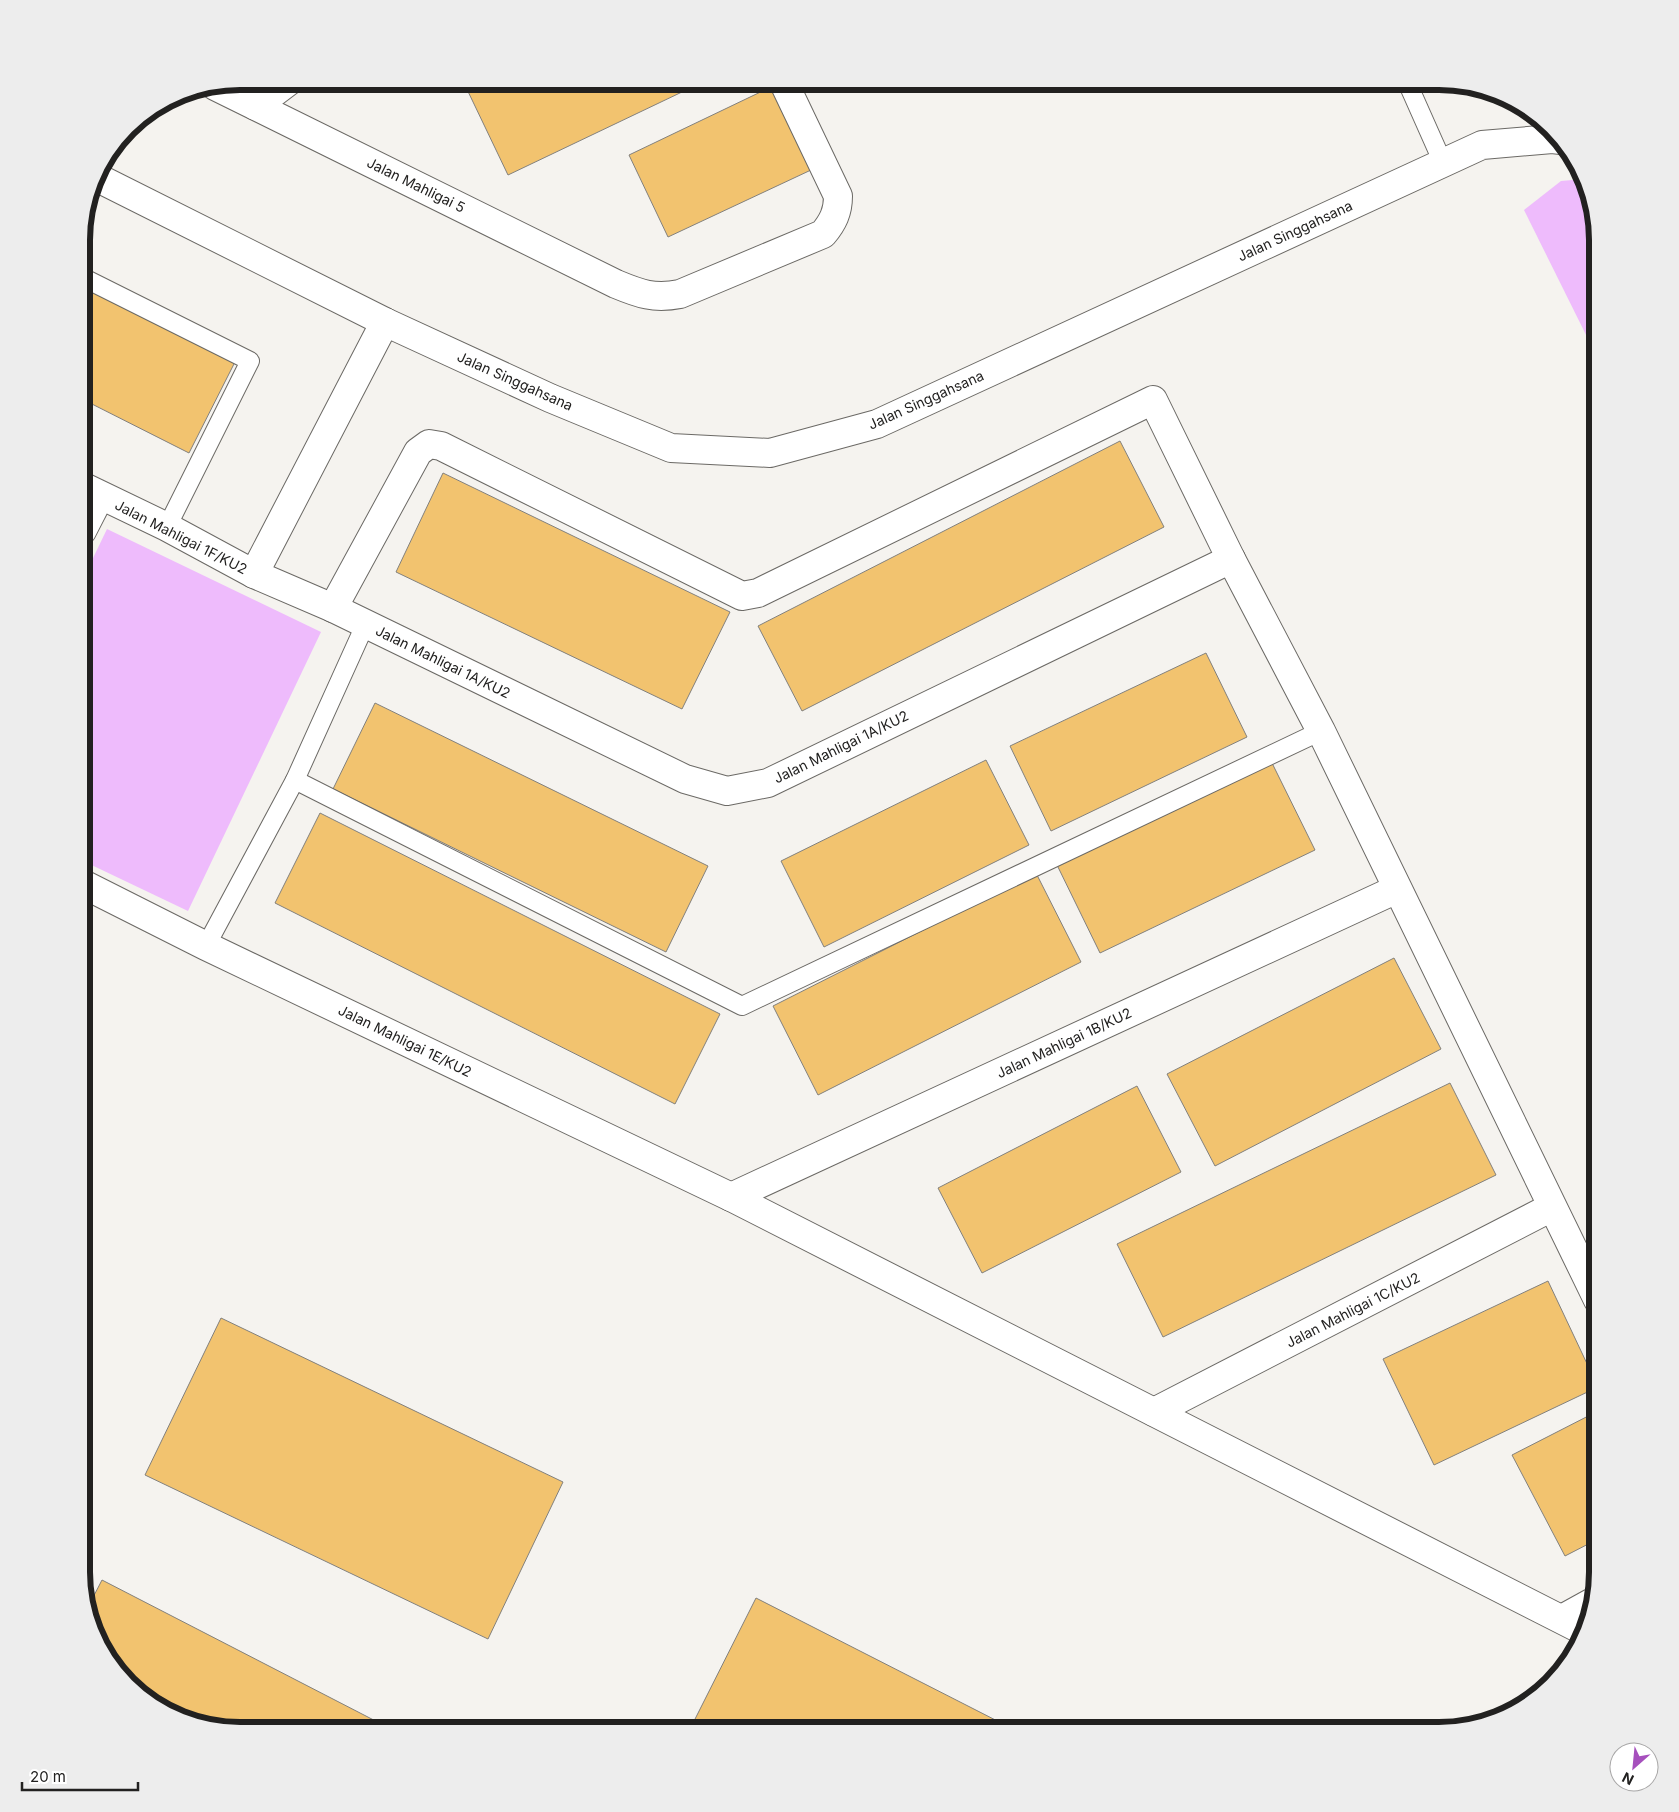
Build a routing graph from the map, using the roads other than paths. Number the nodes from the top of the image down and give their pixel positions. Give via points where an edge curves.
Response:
1 (277, 90) edge
2 (787, 90) edge
3 (1411, 90) edge
4 (225, 91) edge
5 (256, 106) junction
6 (1550, 139) edge
7 (1443, 163) junction
8 (102, 180) edge
9 (90, 281) edge
10 (385, 322) junction
11 (91, 491) edge
12 (167, 527) junction
13 (1231, 559) junction
14 (254, 574) junction
15 (333, 608) junction
16 (365, 624) junction
17 (1320, 731) junction
18 (296, 780) junction
19 (90, 887) edge
20 (1397, 889) junction
21 (206, 946) junction
22 (730, 1197) junction
23 (1552, 1207) junction
24 (1589, 1282) edge
25 (1154, 1412) junction
26 (1584, 1612) edge
27 (1573, 1625) edge

1 - 5 street
2 - 5 street, Jalan Mahligai 5 via 838,196 838,207 829,227 823,234 680,294 665,297 650,296 616,284
3 - 7 lane
4 - 5 street, Jalan Mahligai 5
6 - 7 street, Jalan Singgahsana via 1482,145
7 - 10 street, Jalan Singgahsana via 877,424 770,453 671,448 550,398
8 - 10 street, Jalan Singgahsana
9 - 12 lane via 250,361
10 - 14 street
11 - 12 street, Jalan Mahligai 1F/KU2
12 - 14 street, Jalan Mahligai 1F/KU2
13 - 15 street via 1153,400 758,593 742,596 441,446 429,444 418,452
13 - 16 street, Jalan Mahligai 1A/KU2 via 768,783 727,791 685,780
13 - 17 street
14 - 15 street, Jalan Mahligai 1A/KU2
15 - 16 street, Jalan Mahligai 1A/KU2
16 - 18 lane
17 - 18 lane via 742,1006
17 - 20 street
18 - 21 lane
19 - 21 street, Jalan Mahligai 1E/KU2
20 - 22 street, Jalan Mahligai 1B/KU2
20 - 23 street
21 - 22 street, Jalan Mahligai 1E/KU2
22 - 25 street, Jalan Mahligai 1E/KU2
23 - 24 street
23 - 25 street, Jalan Mahligai 1C/KU2
25 - 27 street, Jalan Mahligai 1E/KU2
26 - 27 street

